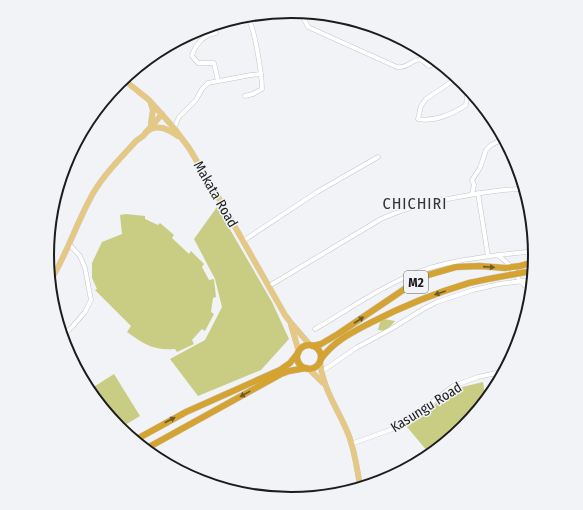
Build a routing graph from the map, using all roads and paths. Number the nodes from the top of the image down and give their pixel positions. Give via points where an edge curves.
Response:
1 (304, 19) edge
2 (250, 22) edge
3 (216, 33) dead end
4 (433, 65) edge
5 (261, 74) junction
6 (218, 81) junction
7 (452, 81) edge
8 (128, 84) edge
9 (245, 96) dead end
10 (467, 96) edge
11 (149, 100) junction
12 (162, 114) junction
13 (149, 127) junction
14 (174, 128) junction
15 (143, 136) junction
16 (182, 138) junction
17 (500, 140) edge
18 (378, 157) dead end
19 (519, 189) edge
20 (478, 193) junction
21 (472, 194) junction
22 (243, 241) junction
23 (69, 244) junction
24 (528, 252) edge
25 (498, 255) junction
26 (488, 256) junction
27 (528, 263) edge
28 (511, 267) junction
29 (55, 272) edge
30 (528, 272) edge
31 (515, 274) junction
32 (527, 280) edge
33 (520, 281) junction
34 (269, 286) junction
35 (526, 287) edge
36 (291, 323) junction
37 (315, 329) dead end
38 (67, 331) edge
39 (311, 345) junction
40 (299, 352) junction
41 (320, 360) junction
42 (307, 368) junction
43 (321, 372) junction
44 (498, 373) edge
45 (326, 389) junction
46 (144, 435) junction
47 (140, 437) edge
48 (147, 443) edge
49 (351, 444) junction
50 (151, 446) edge
51 (359, 482) edge

1 - 4 street via 308,27 397,66 404,67 417,60 429,66
2 - 5 street
3 - 6 street via 204,37 192,56 198,63 214,63
5 - 6 street
5 - 9 street via 262,90
6 - 14 street via 208,83 179,117
7 - 10 street via 426,99 421,106 418,119 440,118 460,109 466,105
8 - 11 main road, Makata Road
11 - 12 main road, Makata Road
11 - 13 main road via 154,110
12 - 13 main road
12 - 14 main road, Makata Road
13 - 15 main road
14 - 16 main road, Makata Road
15 - 16 main road via 150,129 162,127
15 - 23 main road via 136,141 90,198
16 - 22 main road, Makata Road
17 - 21 street via 486,150 480,168 472,180
18 - 22 street via 317,192
19 - 20 street
20 - 21 street
20 - 26 street
21 - 34 street via 431,202 381,219
22 - 34 main road, Makata Road
23 - 29 main road
23 - 38 street via 80,256 85,268 91,300 85,312
24 - 25 street
25 - 26 street
25 - 28 street
26 - 37 street via 436,266 406,277
27 - 28 highway, M2
28 - 31 street
39 -> 28 highway, M2 via 321,344 338,334 428,276 456,267
30 - 31 highway, M2
31 - 33 street
31 -> 41 highway, M2 via 470,283 410,304 339,340
32 - 33 street
33 - 35 street
33 - 43 street via 473,290 437,302 356,348
34 - 36 main road, Makata Road
36 - 39 main road, Makata Road
36 - 40 main road, Makata Road
39 - 40 highway, M2
39 - 41 highway via 319,351
40 - 42 highway via 300,364
46 -> 40 highway, M2 via 186,412 280,370
41 - 42 highway, M2 via 315,366
41 - 43 main road
42 - 45 main road
42 -> 50 highway, M2 via 281,374
43 - 45 main road
44 - 49 street, Kasungu Road via 453,386 401,426
45 - 49 main road
46 - 47 highway, M2
46 - 48 highway
49 - 51 main road

